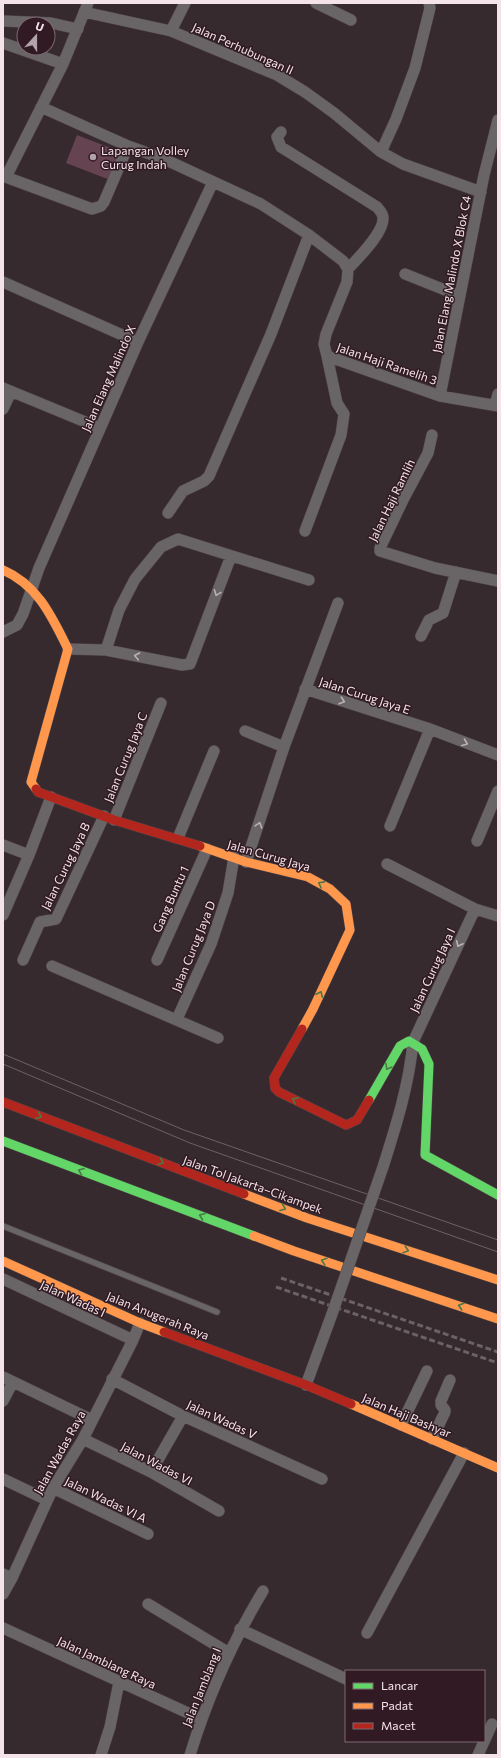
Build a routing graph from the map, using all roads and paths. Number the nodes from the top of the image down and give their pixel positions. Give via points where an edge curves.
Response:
1 (185, 3) edge
2 (316, 3) edge
3 (428, 3) edge
4 (86, 8) edge
5 (351, 20) dead end
6 (3, 21) edge
7 (78, 29) junction
8 (171, 31) junction
9 (3, 43) edge
10 (63, 64) junction
11 (41, 107) junction
12 (498, 120) edge
13 (281, 132) dead end
14 (128, 146) junction
15 (381, 152) junction
16 (5, 176) edge
17 (213, 182) junction
18 (481, 192) junction
19 (309, 235) junction
20 (348, 269) junction
21 (405, 274) dead end
22 (3, 282) edge
23 (460, 296) junction
24 (138, 342) junction
25 (327, 356) junction
26 (7, 390) edge
27 (440, 396) junction
28 (497, 401) edge
29 (3, 409) edge
30 (100, 428) junction
31 (432, 436) dead end
32 (168, 513) dead end
33 (305, 531) dead end
34 (231, 556) junction
35 (3, 570) edge
36 (456, 572) junction
37 (309, 580) dead end
38 (498, 581) edge
39 (31, 587) junction
40 (338, 604) dead end
41 (3, 632) edge
42 (421, 636) dead end
43 (68, 649) junction
44 (106, 650) junction
45 (305, 689) junction
46 (160, 703) dead end
47 (430, 729) junction
48 (246, 731) dead end
49 (284, 747) junction
50 (214, 751) dead end
51 (498, 755) edge
52 (498, 791) edge
53 (51, 797) junction
54 (109, 818) junction
55 (390, 826) dead end
56 (178, 838) junction
57 (477, 841) dead end
58 (3, 845) edge
59 (207, 849) junction
60 (29, 855) junction
61 (234, 857) junction
62 (246, 862) junction
63 (387, 864) dead end
64 (475, 909) junction
65 (3, 915) edge
66 (498, 916) edge
67 (22, 960) dead end
68 (157, 960) dead end
69 (52, 966) dead end
70 (177, 1019) junction
71 (218, 1038) dead end
72 (413, 1042) junction
73 (3, 1102) edge
74 (3, 1141) edge
75 (498, 1195) edge
76 (3, 1226) edge
77 (3, 1261) edge
78 (3, 1279) edge
79 (498, 1280) edge
80 (216, 1312) dead end
81 (498, 1319) edge
82 (140, 1323) junction
83 (133, 1340) junction
84 (427, 1371) dead end
85 (8, 1379) edge
86 (112, 1379) junction
87 (450, 1380) dead end
88 (306, 1385) junction
89 (3, 1401) edge
90 (183, 1416) junction
91 (92, 1420) junction
92 (400, 1425) junction
93 (82, 1439) junction
94 (432, 1439) junction
95 (464, 1453) junction
96 (498, 1468) edge
97 (151, 1472) junction
98 (3, 1479) edge
99 (322, 1479) dead end
100 (53, 1488) junction
101 (47, 1500) junction
102 (219, 1511) dead end
103 (148, 1534) dead end
104 (8, 1576) edge
105 (263, 1591) dead end
106 (3, 1594) edge
107 (148, 1604) dead end
108 (3, 1628) edge
109 (240, 1630) junction
110 (367, 1632) dead end
111 (228, 1653) junction
112 (345, 1679) edge
113 (119, 1682) junction
114 (201, 1718) junction
115 (491, 1723) edge
116 (485, 1738) edge
117 (483, 1742) edge
118 (101, 1755) edge
119 (190, 1755) edge
120 (478, 1755) edge

1 - 8 street
2 - 5 street
3 - 15 street via 430,8 415,68
4 - 7 street
4 - 8 street, Jalan Perhubungan II
6 - 7 street via 51,23
7 - 10 street
8 - 15 street, Jalan Perhubungan II via 277,75 334,113
9 - 10 street
10 - 11 street
11 - 14 street
11 - 16 street
12 - 18 street
13 - 20 street via 277,137 280,147 377,207 382,213 382,226
14 - 16 street via 104,202 97,208 92,209
14 - 17 street via 164,159
15 - 18 street, Jalan Elang Malindo X Blok C4 via 403,164
17 - 19 street via 261,204
17 - 24 street, Jalan Elang Malindo X
18 - 23 street, Jalan Elang Malindo X Blok C4
19 - 20 street
19 - 32 street via 271,334 209,476 183,491
20 - 25 street, Jalan Haji Ramelih 3 via 347,282 326,334 324,344
21 - 23 street
22 - 24 street
23 - 27 street, Jalan Elang Malindo X Blok C4
24 - 30 street, Jalan Elang Malindo X
25 - 27 street, Jalan Haji Ramelih 3
25 - 33 street via 337,403 344,414 342,435
26 - 29 street
26 - 30 street
27 - 28 street, Jalan Haji Ramelih 3
30 - 39 street, Jalan Elang Malindo X
31 - 36 street, Jalan Haji Ramlih via 428,454 403,500 380,551
34 - 37 street
34 - 44 street via 178,539 161,547 135,580 119,610
34 -> 44 street via 190,664 182,665
35 - 39 main road via 17,576
36 - 38 street, Jalan Haji Ramlih
36 - 42 street via 443,613 429,620
39 - 41 street, Jalan Elang Malindo X via 17,625
39 - 43 main road via 53,619
40 - 45 street
43 - 44 street
43 - 53 main road, Jalan Curug Jaya via 31,782 38,792
45 -> 47 street, Jalan Curug Jaya E
45 - 49 street, Jalan Curug Jaya E
46 - 54 street, Jalan Curug Jaya C
47 -> 51 street, Jalan Curug Jaya E
47 - 55 street
48 - 49 street
62 -> 49 street, Jalan Curug Jaya E
50 - 56 street
52 - 57 street
53 - 54 main road, Jalan Curug Jaya
53 - 60 street
54 - 56 main road, Jalan Curug Jaya
54 - 67 street, Jalan Curug Jaya B via 56,919 40,922
56 - 59 main road, Jalan Curug Jaya
58 - 60 street
59 - 61 main road, Jalan Curug Jaya
59 - 68 street, Gang Buntu 1
60 - 65 street
61 - 62 main road, Jalan Curug Jaya
61 - 70 street, Jalan Curug Jaya D via 228,893 211,944
72 -> 62 main road, Jalan Curug Jaya via 409,1041 400,1046 357,1120 351,1124 346,1125 275,1088 274,1078 313,1008 350,930 349,915 346,904 330,889 308,877
63 - 64 street
64 - 66 street
64 -> 72 street, Jalan Curug Jaya I
69 - 70 street
70 - 71 street
72 - 75 main road via 421,1046 428,1064 425,1155
72 - 88 street, Jalan Curug Jaya I, bridge via 396,1127
73 -> 79 main road, Jalan Tol Jakarta–Cikampek via 307,1218
81 -> 74 main road via 294,1251
76 - 80 lane
77 - 82 main road, Jalan Anugerah Raya
78 - 83 street, Jalan Wadas I
82 - 83 street, Jalan Wadas Raya
82 - 88 main road, Jalan Anugerah Raya
83 - 86 street, Jalan Wadas Raya
84 - 92 street
85 - 89 street
85 - 91 street
86 - 90 street, Jalan Wadas V
86 - 91 street, Jalan Wadas Raya
87 - 94 street via 440,1401 445,1410
88 - 92 main road, Jalan Haji Bashyar
90 - 97 street
90 - 99 street, Jalan Wadas V
91 - 93 street, Jalan Wadas Raya
92 - 94 main road, Jalan Haji Bashyar
93 - 97 street, Jalan Wadas VI
93 - 100 street, Jalan Wadas Raya
94 - 95 main road, Jalan Haji Bashyar
95 - 96 main road, Jalan Haji Bashyar
95 - 110 street
97 - 102 street, Jalan Wadas VI
98 - 101 street
100 - 101 street, Jalan Wadas Raya
100 - 103 street, Jalan Wadas VI A
101 - 104 street, Jalan Wadas Raya
104 - 106 street, Jalan Wadas Raya
105 - 109 street, Jalan Jamblang I
107 - 111 street
108 - 113 street, Jalan Jamblang Raya
109 - 111 street, Jalan Jamblang I
109 - 112 street
111 - 114 street, Jalan Jamblang I
113 - 114 street, Jalan Jamblang Raya
113 - 118 street via 110,1727
114 - 119 street, Jalan Jamblang I
115 - 116 street
117 - 120 street

